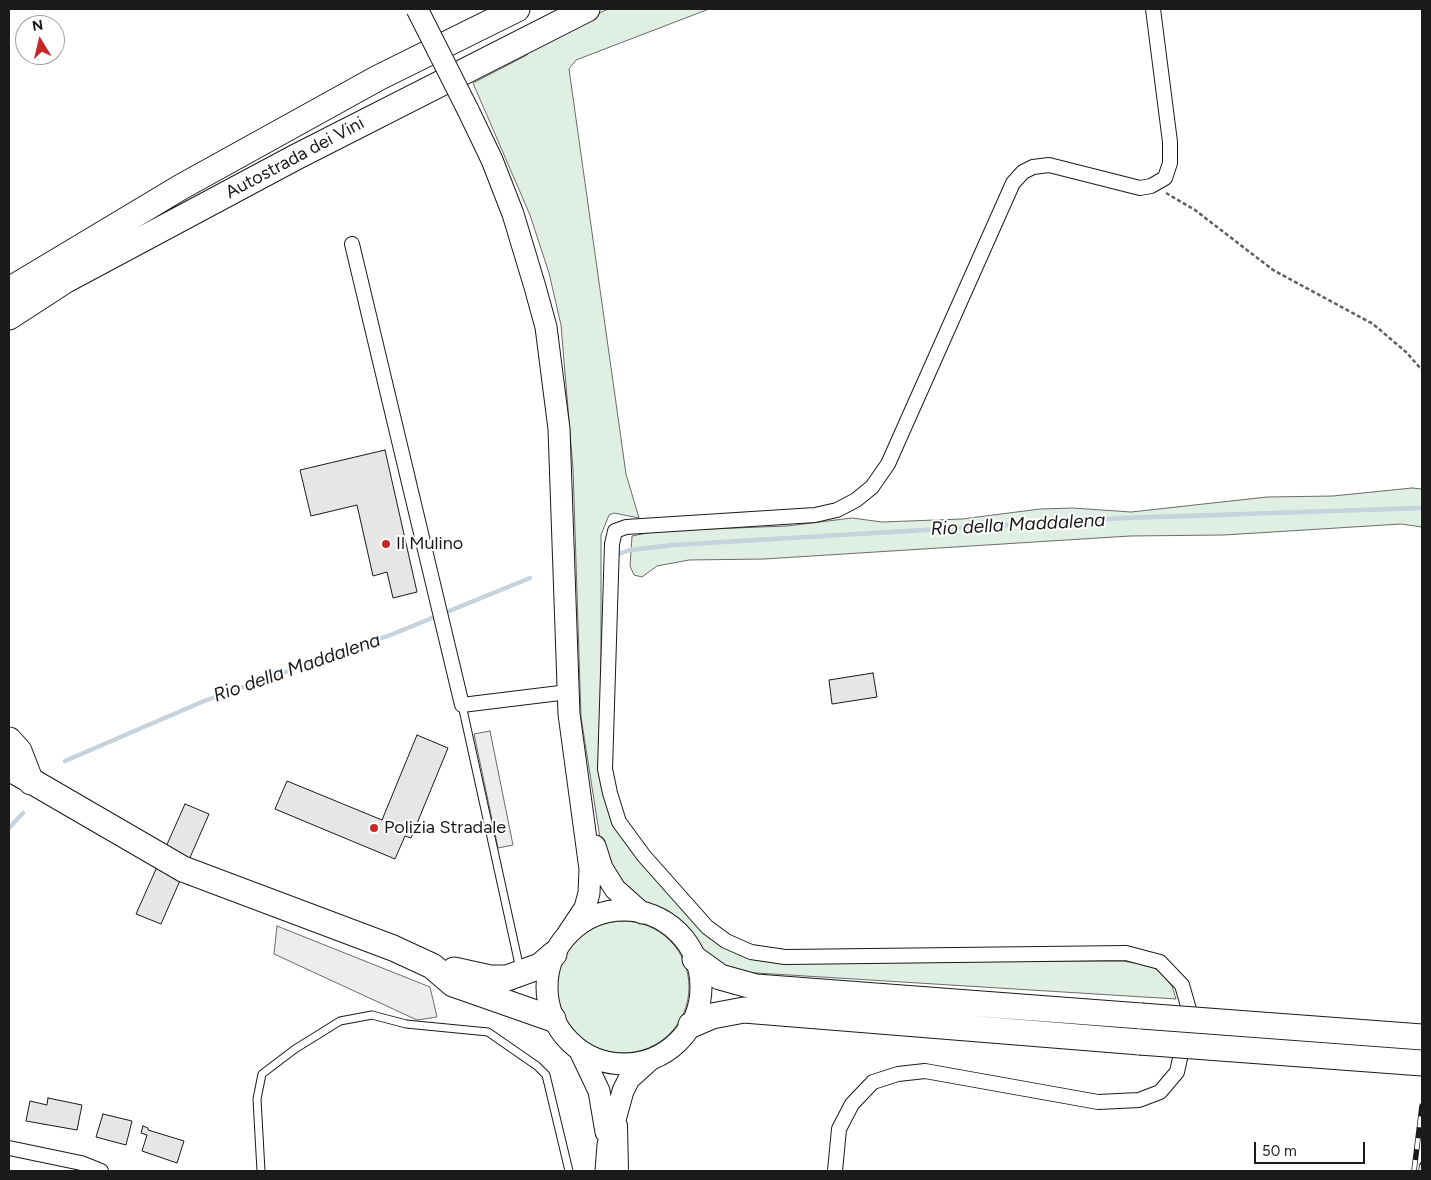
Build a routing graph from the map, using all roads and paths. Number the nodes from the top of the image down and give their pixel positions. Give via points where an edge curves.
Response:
1 (417, 9) edge
2 (517, 9) edge
3 (587, 9) edge
4 (1154, 9) edge
5 (1151, 186) junction
6 (352, 244) dead end
7 (66, 280) junction
8 (9, 290) edge
9 (9, 317) edge
10 (9, 335) edge
11 (1422, 370) edge
12 (568, 692) junction
13 (462, 705) junction
14 (9, 740) edge
15 (9, 768) edge
16 (20, 780) edge
17 (584, 815) junction
18 (642, 912) junction
19 (561, 944) junction
20 (696, 959) junction
21 (432, 966) junction
22 (521, 974) junction
23 (553, 1019) junction
24 (691, 1025) junction
25 (1422, 1037) edge
26 (580, 1051) junction
27 (650, 1060) junction
28 (1422, 1063) edge
29 (623, 1091) junction
30 (608, 1145) junction
31 (9, 1148) edge
32 (101, 1171) edge
33 (261, 1171) edge
34 (569, 1171) edge
35 (606, 1171) edge
36 (621, 1171) edge
37 (835, 1171) edge

1 - 12 main road, bridge via 492,160 513,214 546,327 559,429
2 - 8 highway, Autostrada dei Vini via 378,78 181,187
3 - 7 highway, Autostrada dei Vini via 296,157
4 - 5 street via 1170,163 1165,178
5 - 11 path via 1194,210 1273,270 1373,324
5 - 37 street via 1140,188 1049,165 1023,172 1013,183 888,464 872,487 856,500 837,510 815,515 626,527 615,531 605,769 610,793 620,822 644,856 707,927 726,941 751,952 785,957 1126,953 1160,962 1182,985 1190,1014 1176,1072 1160,1092 1140,1100 1098,1102 925,1071 898,1074 872,1082 852,1104 839,1129
6 - 13 street
7 - 9 highway, Autostrada dei Vini
7 - 10 highway
12 - 13 street
12 - 17 main road via 572,743
13 - 22 lane
14 - 16 highway via 19,751
15 - 16 highway
16 - 21 highway via 183,869 393,948
17 - 18 main road via 608,879
17 - 19 main road via 590,869 589,893 580,918
18 - 19 main road via 610,912 589,919
18 - 20 main road via 666,923 680,935
19 - 22 highway via 540,966
19 - 23 main road via 548,970 546,986
20 - 24 main road via 701,991
20 - 25 highway, bridge via 720,977 756,987
21 - 22 highway via 490,978
21 - 23 highway via 453,984
23 - 26 main road via 569,1042
24 - 27 main road via 670,1050
24 - 28 highway, bridge via 712,1016 744,1010
26 - 27 main road via 602,1062 626,1065
26 - 30 main road via 599,1091
27 - 29 main road via 629,1079
29 - 30 main road
29 - 36 street via 619,1147
30 - 35 main road
31 - 32 street via 81,1163
33 - 34 lane via 257,1099 262,1074 340,1021 372,1014 406,1024 488,1032 538,1066 546,1075

